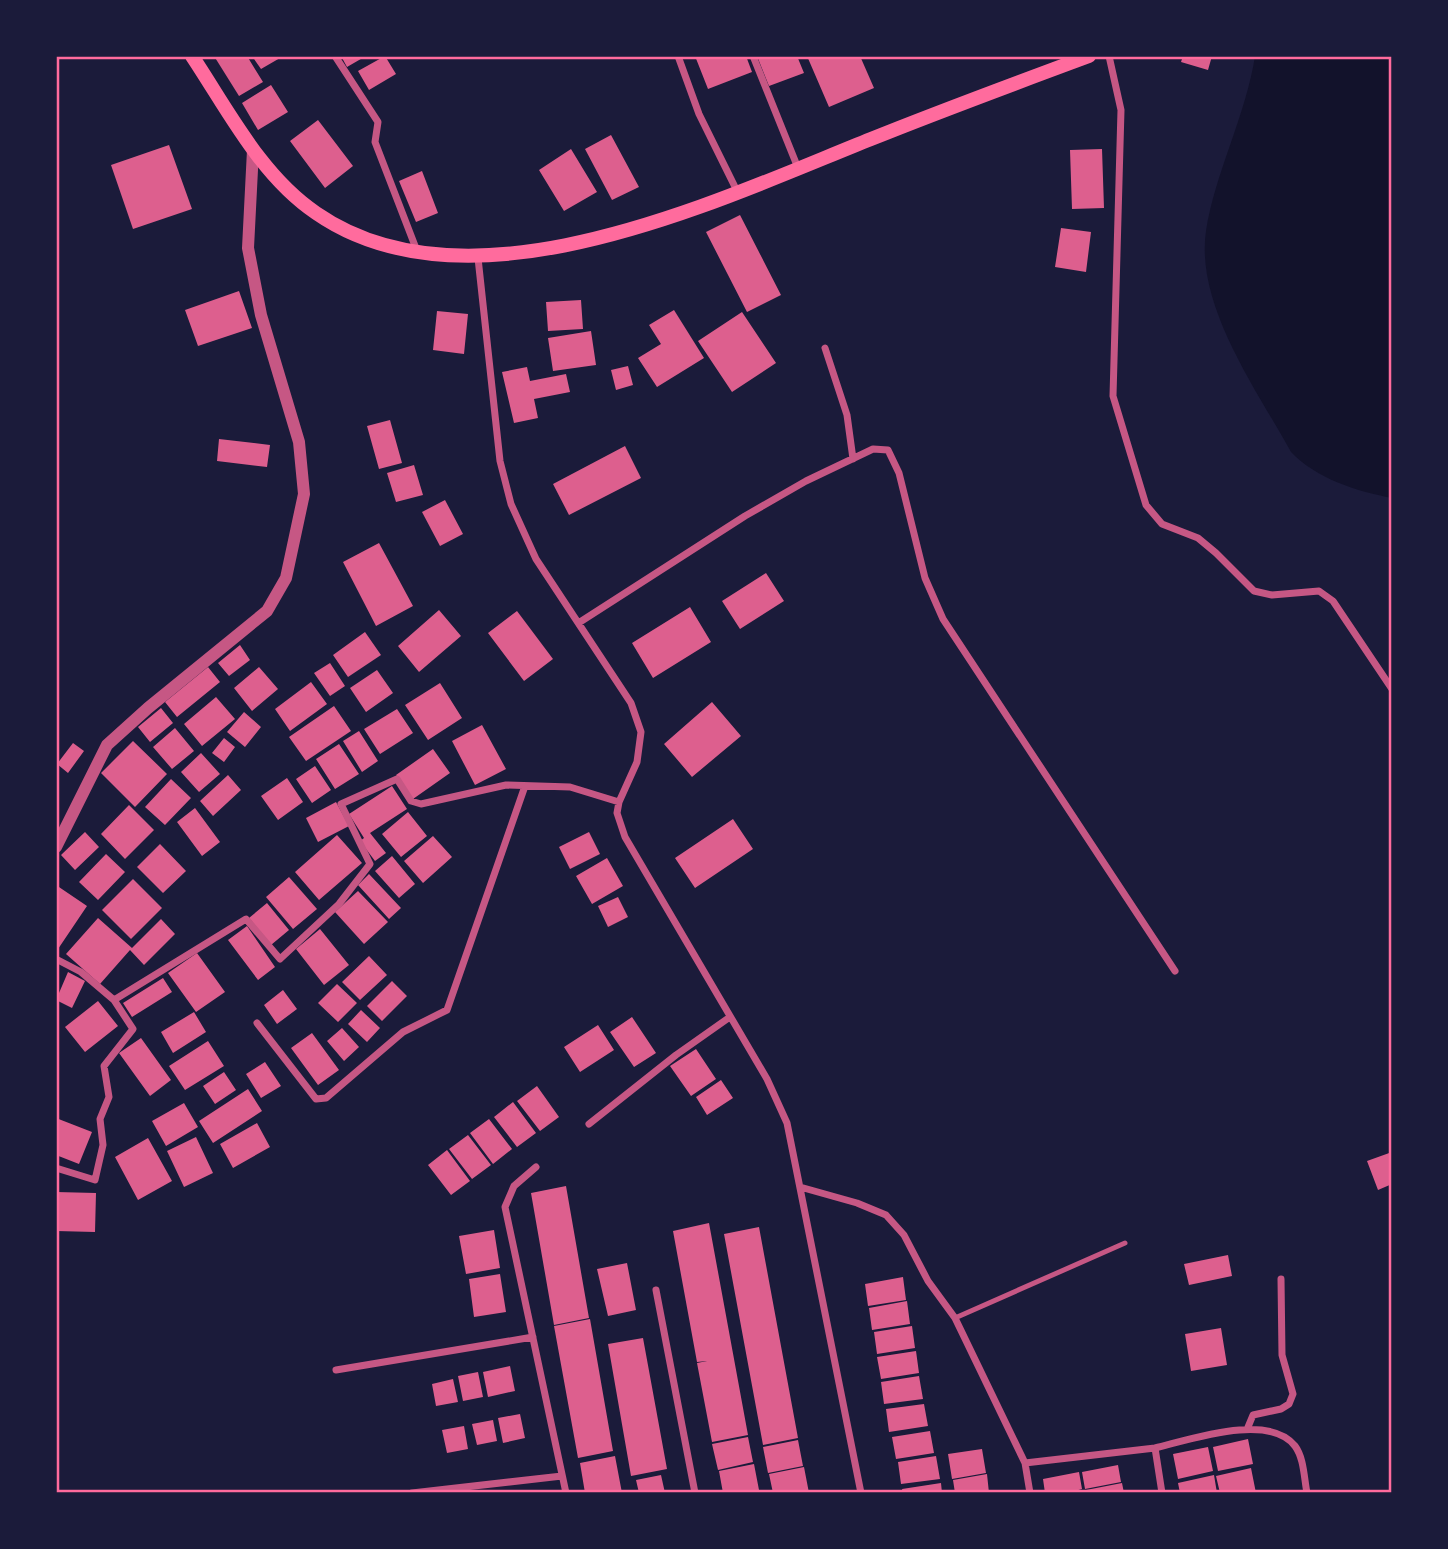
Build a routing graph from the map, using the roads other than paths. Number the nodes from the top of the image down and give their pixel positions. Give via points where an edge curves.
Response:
1 (192, 56) edge
2 (335, 56) edge
3 (678, 56) edge
4 (753, 56) edge
5 (1089, 56) edge
6 (1109, 56) edge
7 (253, 150) junction
8 (798, 168) junction
9 (738, 193) junction
10 (418, 254) junction
11 (478, 258) junction
12 (825, 348) dead end
13 (853, 459) junction
14 (580, 622) junction
15 (1392, 689) edge
16 (525, 786) junction
17 (619, 802) junction
18 (56, 847) edge
19 (56, 960) edge
20 (1174, 971) dead end
21 (114, 1000) junction
22 (730, 1017) junction
23 (257, 1023) dead end
24 (589, 1124) dead end
25 (536, 1167) dead end
26 (56, 1168) edge
27 (800, 1187) junction
28 (1125, 1243) dead end
29 (1281, 1279) dead end
30 (656, 1290) dead end
31 (955, 1318) junction
32 (533, 1337) junction
33 (336, 1370) dead end
34 (1248, 1427) junction
35 (1155, 1448) junction
36 (1025, 1463) junction
37 (562, 1476) junction
38 (412, 1493) edge
39 (566, 1493) edge
40 (695, 1493) edge
41 (861, 1493) edge
42 (1030, 1493) edge
43 (1162, 1493) edge
44 (1307, 1493) edge

1 - 7 main road
2 - 10 street via 377,122 375,142
3 - 9 street via 699,114
4 - 8 street
5 - 8 main road
6 - 15 street via 1121,110 1113,396 1146,505 1161,524 1198,538 1254,591 1272,596 1319,591 1333,601
7 - 10 main road via 315,213 355,235
7 - 18 street via 248,248 261,315 299,442 304,494 286,578 267,611 107,745
8 - 9 main road
9 - 11 main road via 582,241
10 - 11 main road
11 - 14 street via 500,461 511,505 536,559
12 - 13 street via 847,415
13 - 14 street via 745,516
13 - 20 street via 873,449 888,450 899,473 925,578 943,619
14 - 17 street via 631,703 641,732 637,762
16 - 17 street via 570,787
16 - 21 street via 506,785 421,804 411,802 397,779 341,804 370,864 339,904 280,959 246,919
16 - 23 street via 447,1010 402,1032 326,1098 316,1100
17 - 22 street via 617,813 625,837
19 - 21 street via 81,972
21 - 26 street via 133,1029 104,1066 109,1097 100,1119 103,1145 95,1180
22 - 24 street
22 - 27 street via 787,1123
25 - 32 street via 514,1186 505,1207
27 - 31 street via 886,1215
27 - 41 street
28 - 31 lane
29 - 34 street via 1282,1355 1293,1394 1281,1409 1253,1415
30 - 40 street
31 - 36 street
32 - 33 street
32 - 37 street
34 - 35 street
34 - 44 street via 1287,1438 1295,1446
35 - 36 street
35 - 43 street
36 - 42 street
37 - 38 street
37 - 39 street

